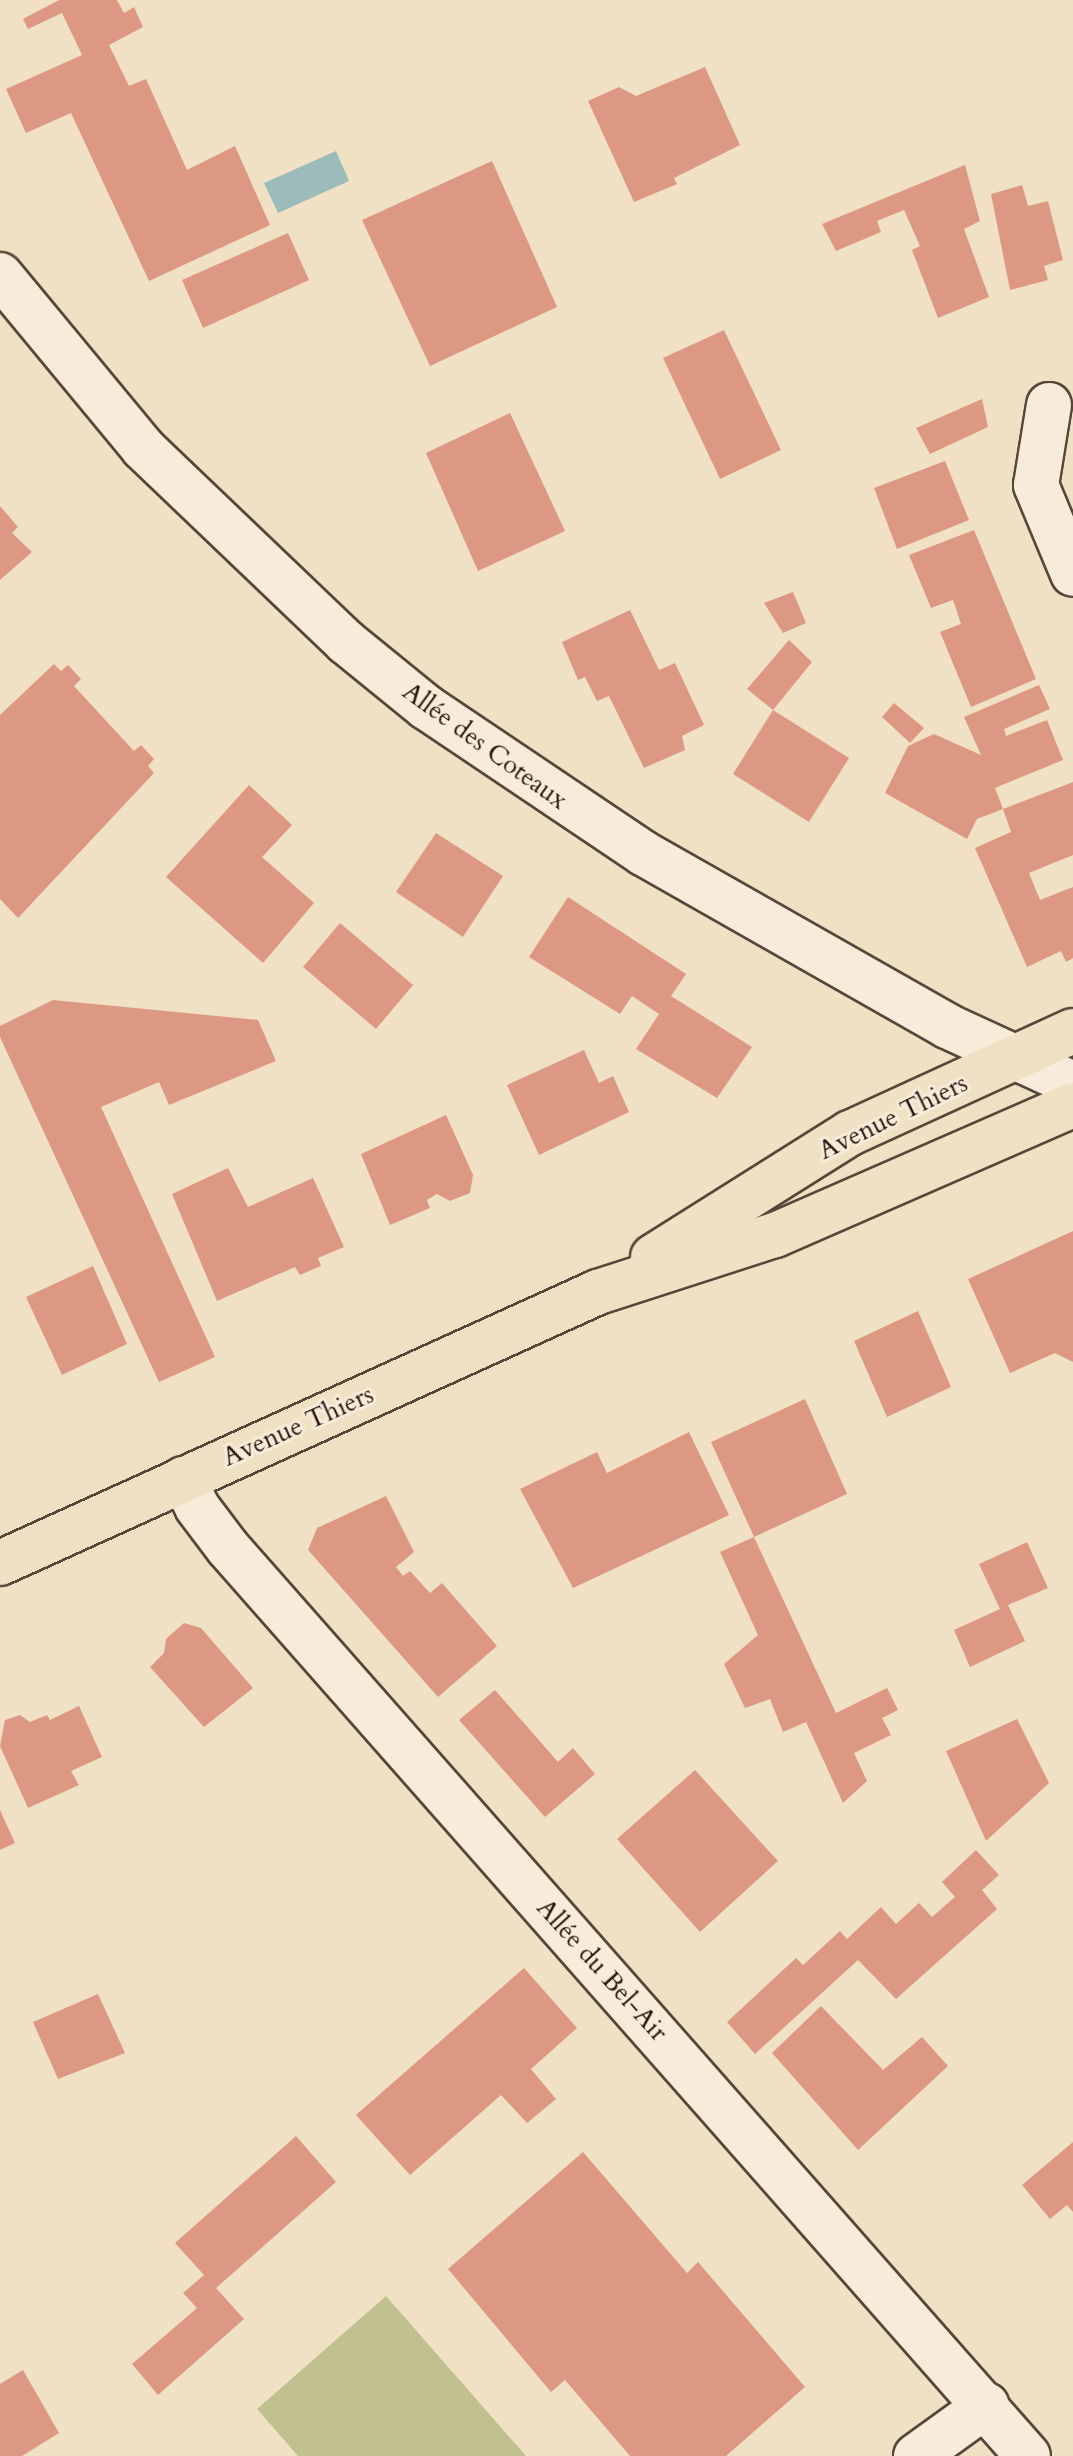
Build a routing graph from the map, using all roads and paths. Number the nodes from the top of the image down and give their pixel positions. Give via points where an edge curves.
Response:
1 (0, 275) edge
2 (1049, 405) dead end
3 (1073, 574) edge
4 (1073, 1031) edge
5 (1016, 1057) junction
6 (1073, 1084) edge
7 (1073, 1105) edge
8 (598, 1292) junction
9 (183, 1479) junction
10 (0, 1563) edge
11 (987, 2405) junction
12 (916, 2456) edge
13 (1028, 2456) edge

1 - 5 street, Allée des Coteaux via 143,448 346,642 426,707 643,853 947,1026
2 - 3 street via 1036,485
4 - 5 main road, Avenue Thiers
5 - 6 street, Allée des Coteaux
5 - 8 main road, Avenue Thiers via 850,1133
7 - 8 main road, Avenue Thiers via 775,1235
8 - 9 main road, Avenue Thiers
9 - 10 main road, Avenue Thiers
9 - 11 street, Allée du Bel-Air via 228,1548
11 - 12 street
11 - 13 street, Allée du Bel-Air

